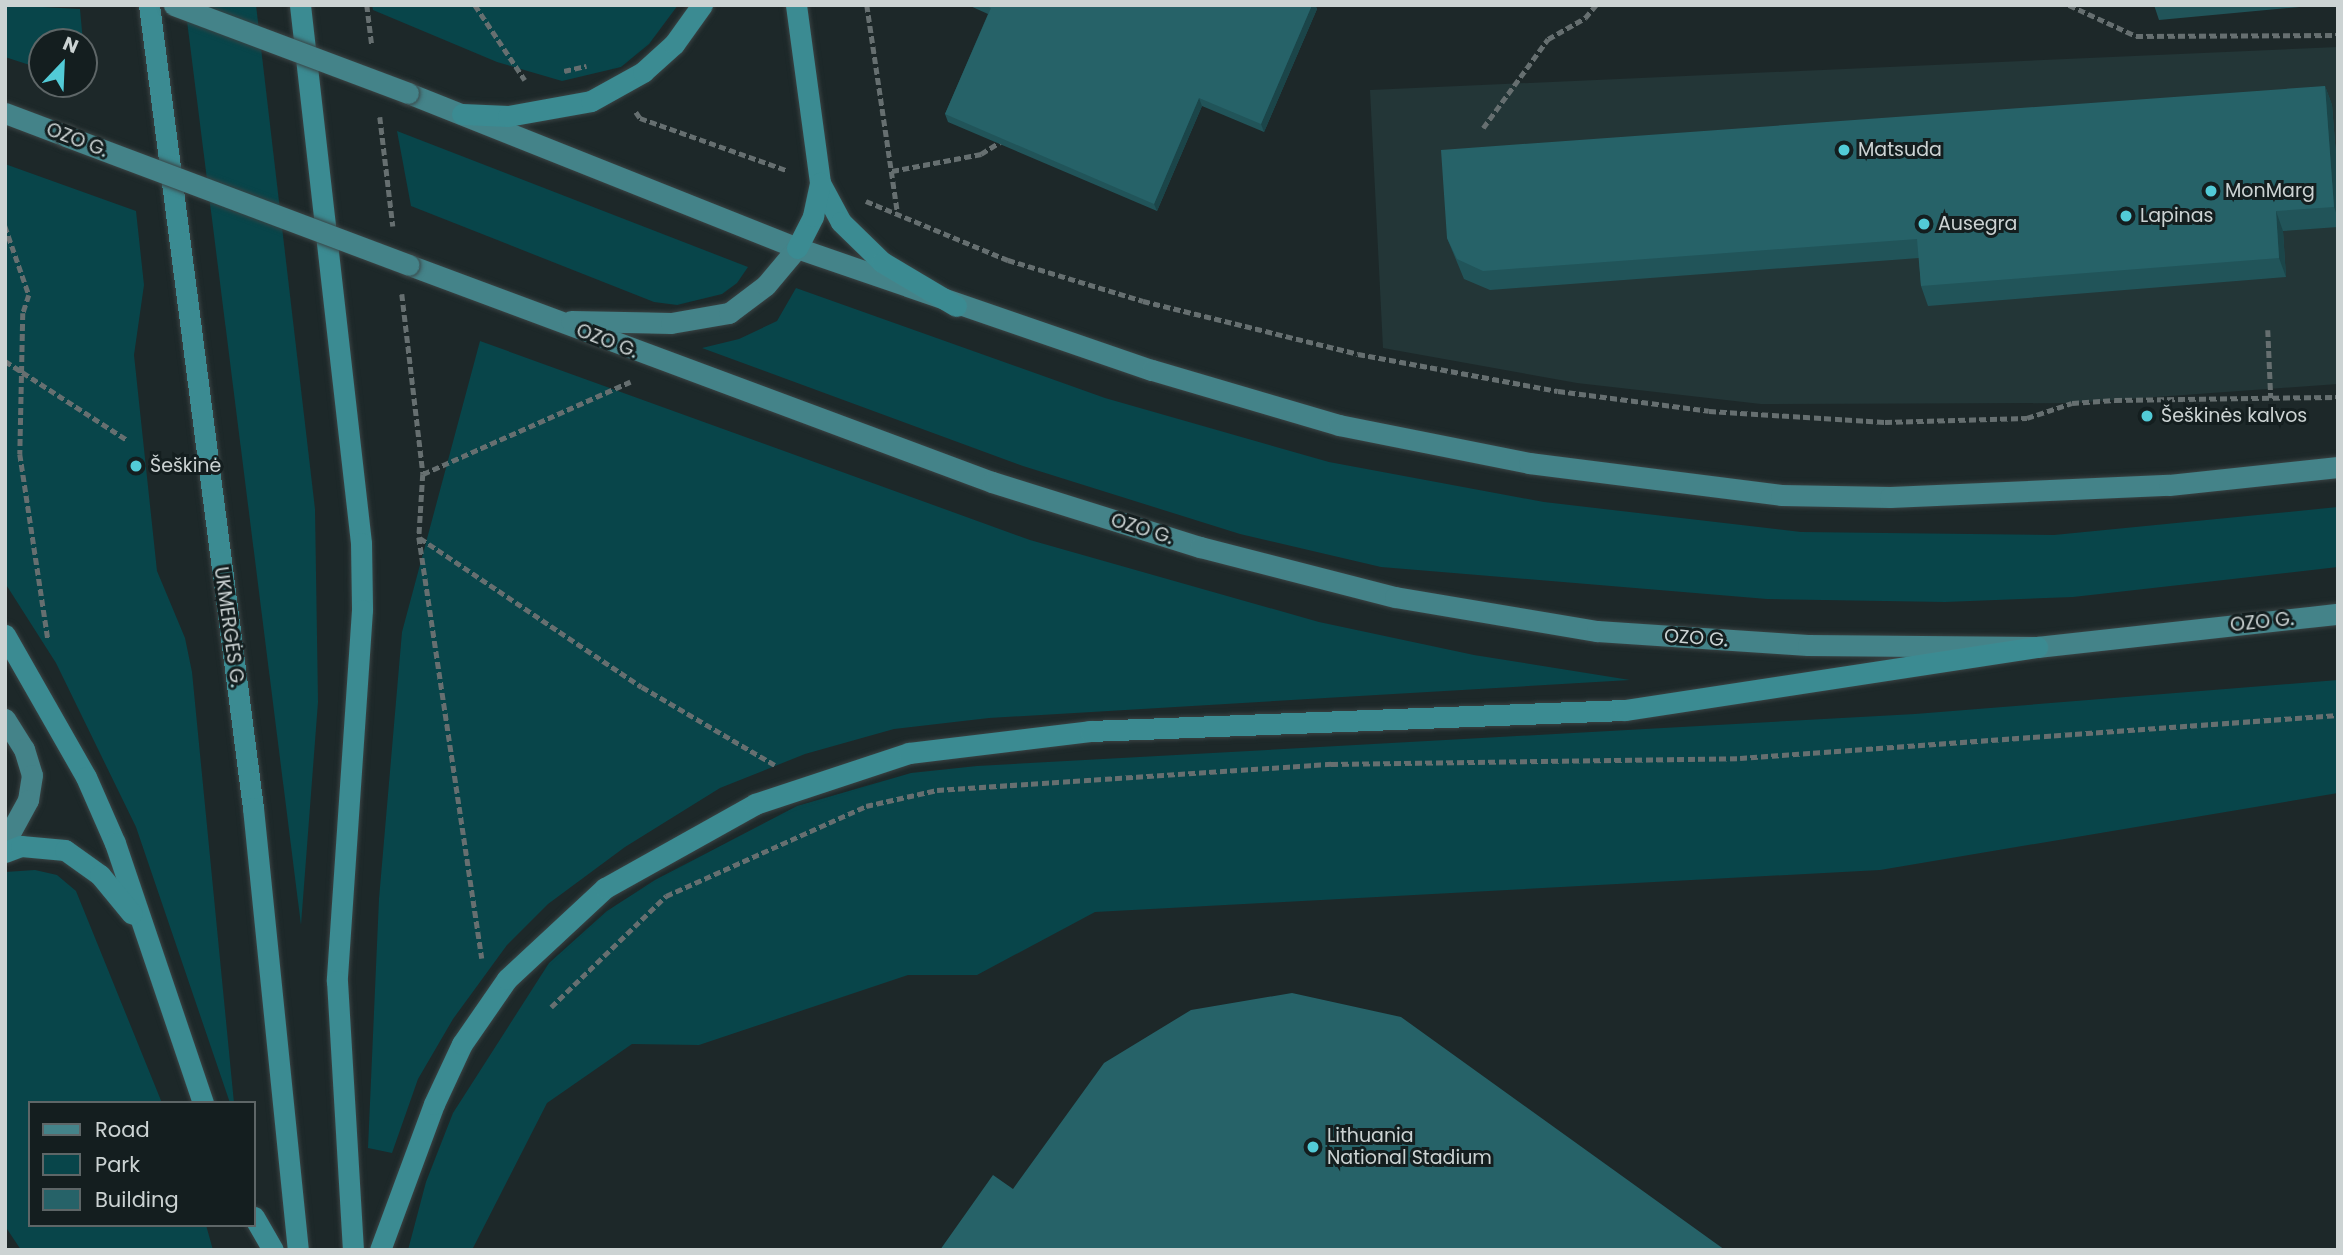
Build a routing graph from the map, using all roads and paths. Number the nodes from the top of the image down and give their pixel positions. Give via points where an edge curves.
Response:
1 (149, 5) edge
2 (174, 5) edge
3 (300, 5) edge
4 (475, 5) edge
5 (702, 5) edge
6 (796, 5) edge
7 (867, 5) edge
8 (1596, 5) edge
9 (2069, 5) edge
10 (2338, 35) edge
11 (550, 74) dead end
12 (537, 77) dead end
13 (618, 87) junction
14 (5, 113) edge
15 (462, 114) junction
16 (1483, 128) dead end
17 (1005, 139) edge
18 (892, 171) junction
19 (820, 183) junction
20 (898, 214) junction
21 (5, 226) edge
22 (797, 248) junction
23 (956, 306) junction
24 (555, 321) junction
25 (2268, 330) dead end
26 (5, 361) edge
27 (22, 374) junction
28 (622, 386) dead end
29 (2338, 397) edge
30 (2271, 398) junction
31 (127, 440) dead end
32 (2338, 467) edge
33 (419, 537) junction
34 (2338, 614) edge
35 (5, 635) edge
36 (48, 639) dead end
37 (2037, 646) junction
38 (2338, 715) edge
39 (5, 719) edge
40 (809, 785) junction
41 (866, 806) junction
42 (5, 842) edge
43 (5, 852) edge
44 (138, 921) junction
45 (507, 979) junction
46 (551, 1007) dead end
47 (202, 1101) edge
48 (256, 1220) edge
49 (273, 1250) edge
50 (298, 1250) edge
51 (353, 1250) edge
52 (380, 1250) edge

1 - 50 highway, UKMERGĖS G. via 253,808
2 - 15 main road, bridge
3 - 51 highway via 361,543 362,610 337,981
4 - 12 path via 524,80
5 - 13 highway via 674,44
6 - 19 highway
7 - 18 path
8 - 16 path via 1585,19 1548,40
9 - 10 path via 2136,36
11 - 13 path via 600,62
13 - 15 highway via 556,111
13 - 19 path via 640,118
14 - 24 main road, OZO G., bridge
15 - 22 main road
17 - 18 path via 982,154
18 - 20 path
19 - 20 path
19 - 22 highway via 813,216
19 - 23 highway via 841,222 882,262
20 - 30 path via 1008,260 1143,301 1358,354 1572,393 1709,411 1885,422 2027,418 2072,403 2115,400
21 - 27 path via 29,296 23,313
22 - 23 main road
22 - 24 main road via 766,285 729,313 671,323
23 - 32 main road via 1339,425 1529,463 1660,482 1781,495 1890,497 2169,485
24 - 37 main road, OZO G. via 992,482 1200,547 1395,597 1597,631 1808,645
25 - 30 path
26 - 27 path
27 - 31 path
27 - 36 path via 20,454
28 - 33 path via 423,474
29 - 30 path
33 - 40 path via 642,687
33 - 45 path via 484,974
34 - 37 main road, OZO G.
35 - 44 highway via 86,777 115,843
37 - 40 highway via 1625,710 1090,731 909,754
38 - 41 path via 1740,758 1331,764 937,790
39 - 42 main road via 24,749 32,775 27,800
40 - 41 path
40 - 45 highway via 754,804 706,828 605,888
41 - 46 path via 666,896
43 - 44 highway via 33,846 65,850 100,875
44 - 47 highway
45 - 52 highway via 451,1068
48 - 49 highway

